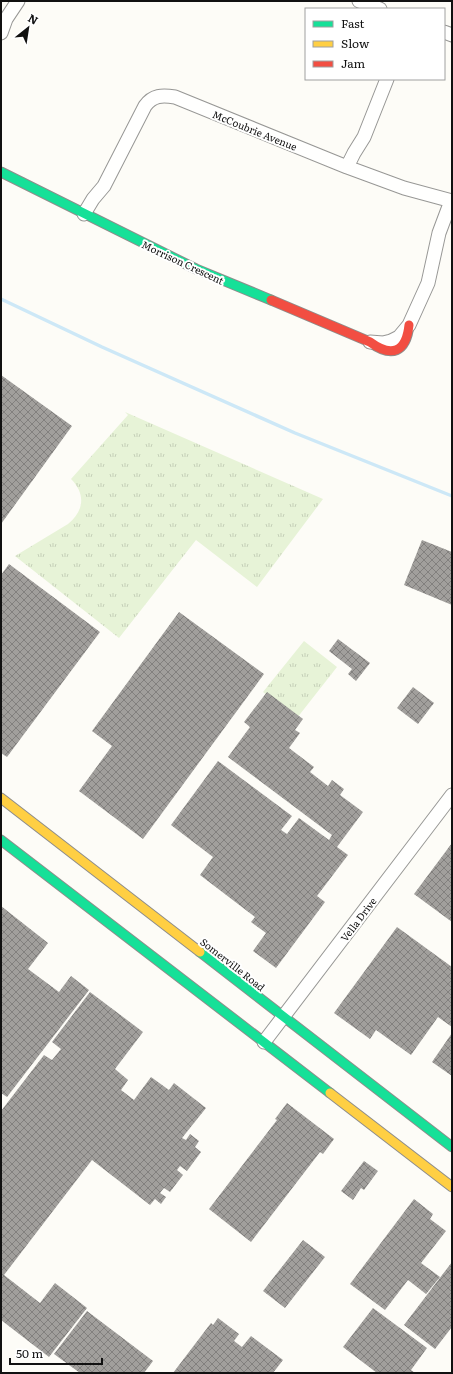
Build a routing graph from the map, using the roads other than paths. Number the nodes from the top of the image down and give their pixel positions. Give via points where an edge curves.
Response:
1 (18, 1) edge
2 (359, 1) edge
3 (377, 8) edge
4 (2, 24) edge
5 (387, 80) edge
6 (352, 169) junction
7 (1, 172) edge
8 (447, 200) edge
9 (89, 216) junction
10 (370, 342) joint
11 (452, 795) edge
12 (1, 798) edge
13 (1, 840) edge
14 (284, 1017) junction
15 (264, 1042) junction
16 (452, 1147) edge
17 (452, 1188) edge

1 - 4 street
2 - 3 street
5 - 6 street
6 - 8 street, McCoubrie Avenue
6 - 9 street, McCoubrie Avenue via 175,97 164,95 149,100 145,106 104,186 100,203
7 - 9 main road, Morrison Crescent
8 - 10 street, Morrison Crescent via 428,284 409,325 399,337 391,341
9 - 10 main road, Morrison Crescent via 196,269
11 - 14 street, Vella Drive
12 - 14 main road, Somerville Road
13 - 15 main road
14 - 15 street, Vella Drive
14 - 16 main road, Somerville Road
15 - 17 main road

